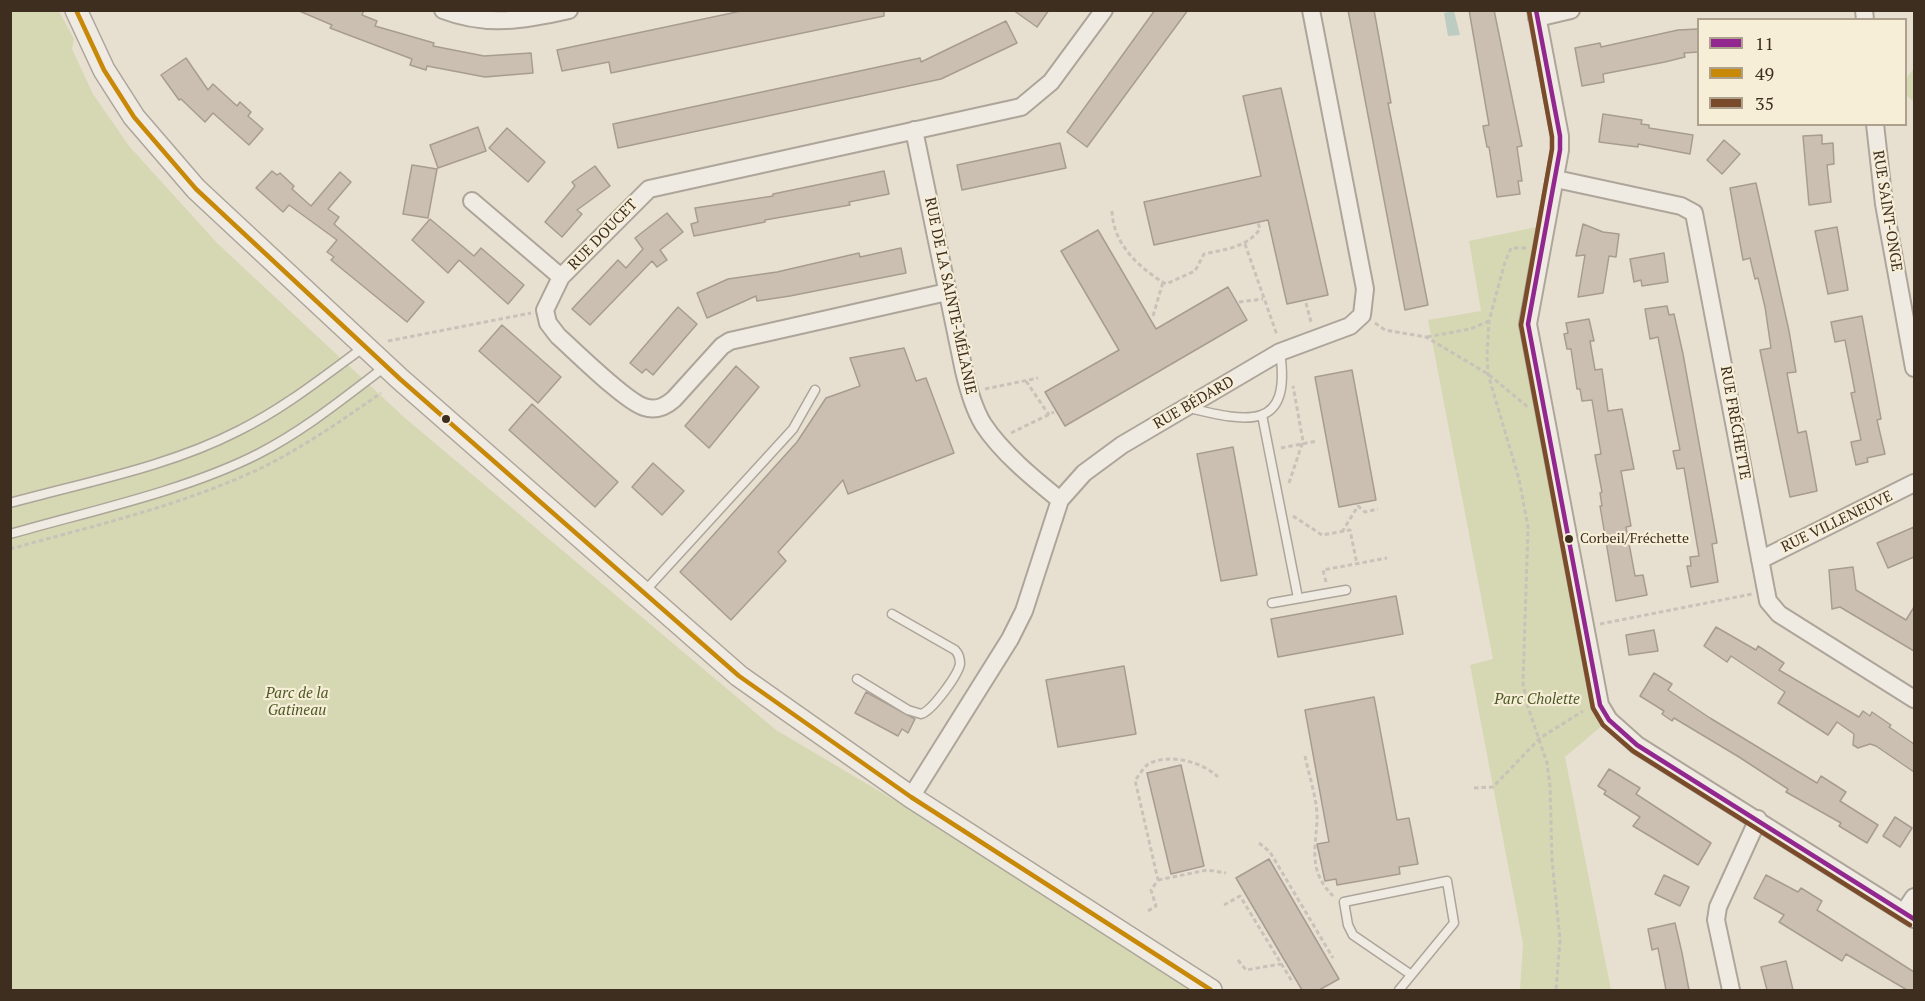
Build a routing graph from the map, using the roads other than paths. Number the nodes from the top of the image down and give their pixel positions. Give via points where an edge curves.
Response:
1 (76, 10) edge
2 (443, 10) edge
3 (569, 10) edge
4 (1104, 10) edge
5 (1311, 10) edge
6 (1571, 10) edge
7 (1537, 14) edge
8 (1875, 126) edge
9 (914, 130) junction
10 (1556, 178) junction
11 (472, 201) dead end
12 (561, 277) junction
13 (946, 292) junction
14 (1278, 344) junction
15 (364, 347) junction
16 (386, 366) junction
17 (1914, 368) edge
18 (815, 390) dead end
19 (1186, 407) junction
20 (1262, 415) junction
21 (1914, 483) edge
22 (1060, 500) junction
23 (10, 503) edge
24 (10, 534) edge
25 (1760, 560) junction
26 (1346, 590) dead end
27 (644, 593) junction
28 (1298, 598) junction
29 (1272, 603) dead end
30 (892, 615) dead end
31 (857, 679) dead end
32 (1914, 699) edge
33 (911, 797) junction
34 (1758, 819) junction
35 (1914, 897) edge
36 (1909, 916) edge
37 (1410, 974) junction
38 (1211, 990) edge
39 (1399, 990) edge
40 (1731, 990) edge

1 - 15 street via 104,70 150,138 196,189
2 - 3 street via 476,21 494,22
4 - 9 street, RUE DOUCET via 1051,82 1021,107
5 - 14 street, RUE BÉDARD via 1365,300 1362,315 1350,326
6 - 7 street
7 - 10 street via 1560,136
8 - 17 street, RUE SAINT-ONGE via 1884,204
9 - 12 street, RUE DOUCET via 649,189
9 - 13 street, RUE DE LA SAINTE-MÉLANIE
10 - 25 street, RUE FRÉCHETTE via 1681,206 1694,213
10 - 34 street via 1528,324 1600,705 1609,720 1637,745
11 - 12 street
12 - 13 street, RUE DOUCET via 544,310 548,323 633,402 655,409 666,406 722,346 738,338
13 - 22 street, RUE DE LA SAINTE-MÉLANIE via 964,371 983,423 1003,448
14 - 19 street, RUE BÉDARD
14 - 20 lane via 1281,394 1274,408
15 - 16 street
15 - 23 lane via 290,400 230,435 172,458
16 - 24 lane via 318,418 234,465
16 - 27 street
18 - 27 lane via 793,429
19 - 20 lane via 1229,418
19 - 22 street, RUE BÉDARD via 1104,456
20 - 28 lane
21 - 25 street, RUE VILLENEUVE
22 - 33 street, RUE BÉDARD via 1015,630
25 - 32 street, RUE FRÉCHETTE via 1765,591 1779,614
26 - 28 lane
27 - 33 street via 739,676
28 - 29 lane
30 - 31 lane via 955,650 960,661 958,669 931,710 921,714
33 - 38 street
34 - 36 street
34 - 40 street via 1718,907 1718,927
35 - 36 street
37 - 37 lane via 1454,923 1447,881 1344,902 1353,934
37 - 39 lane

